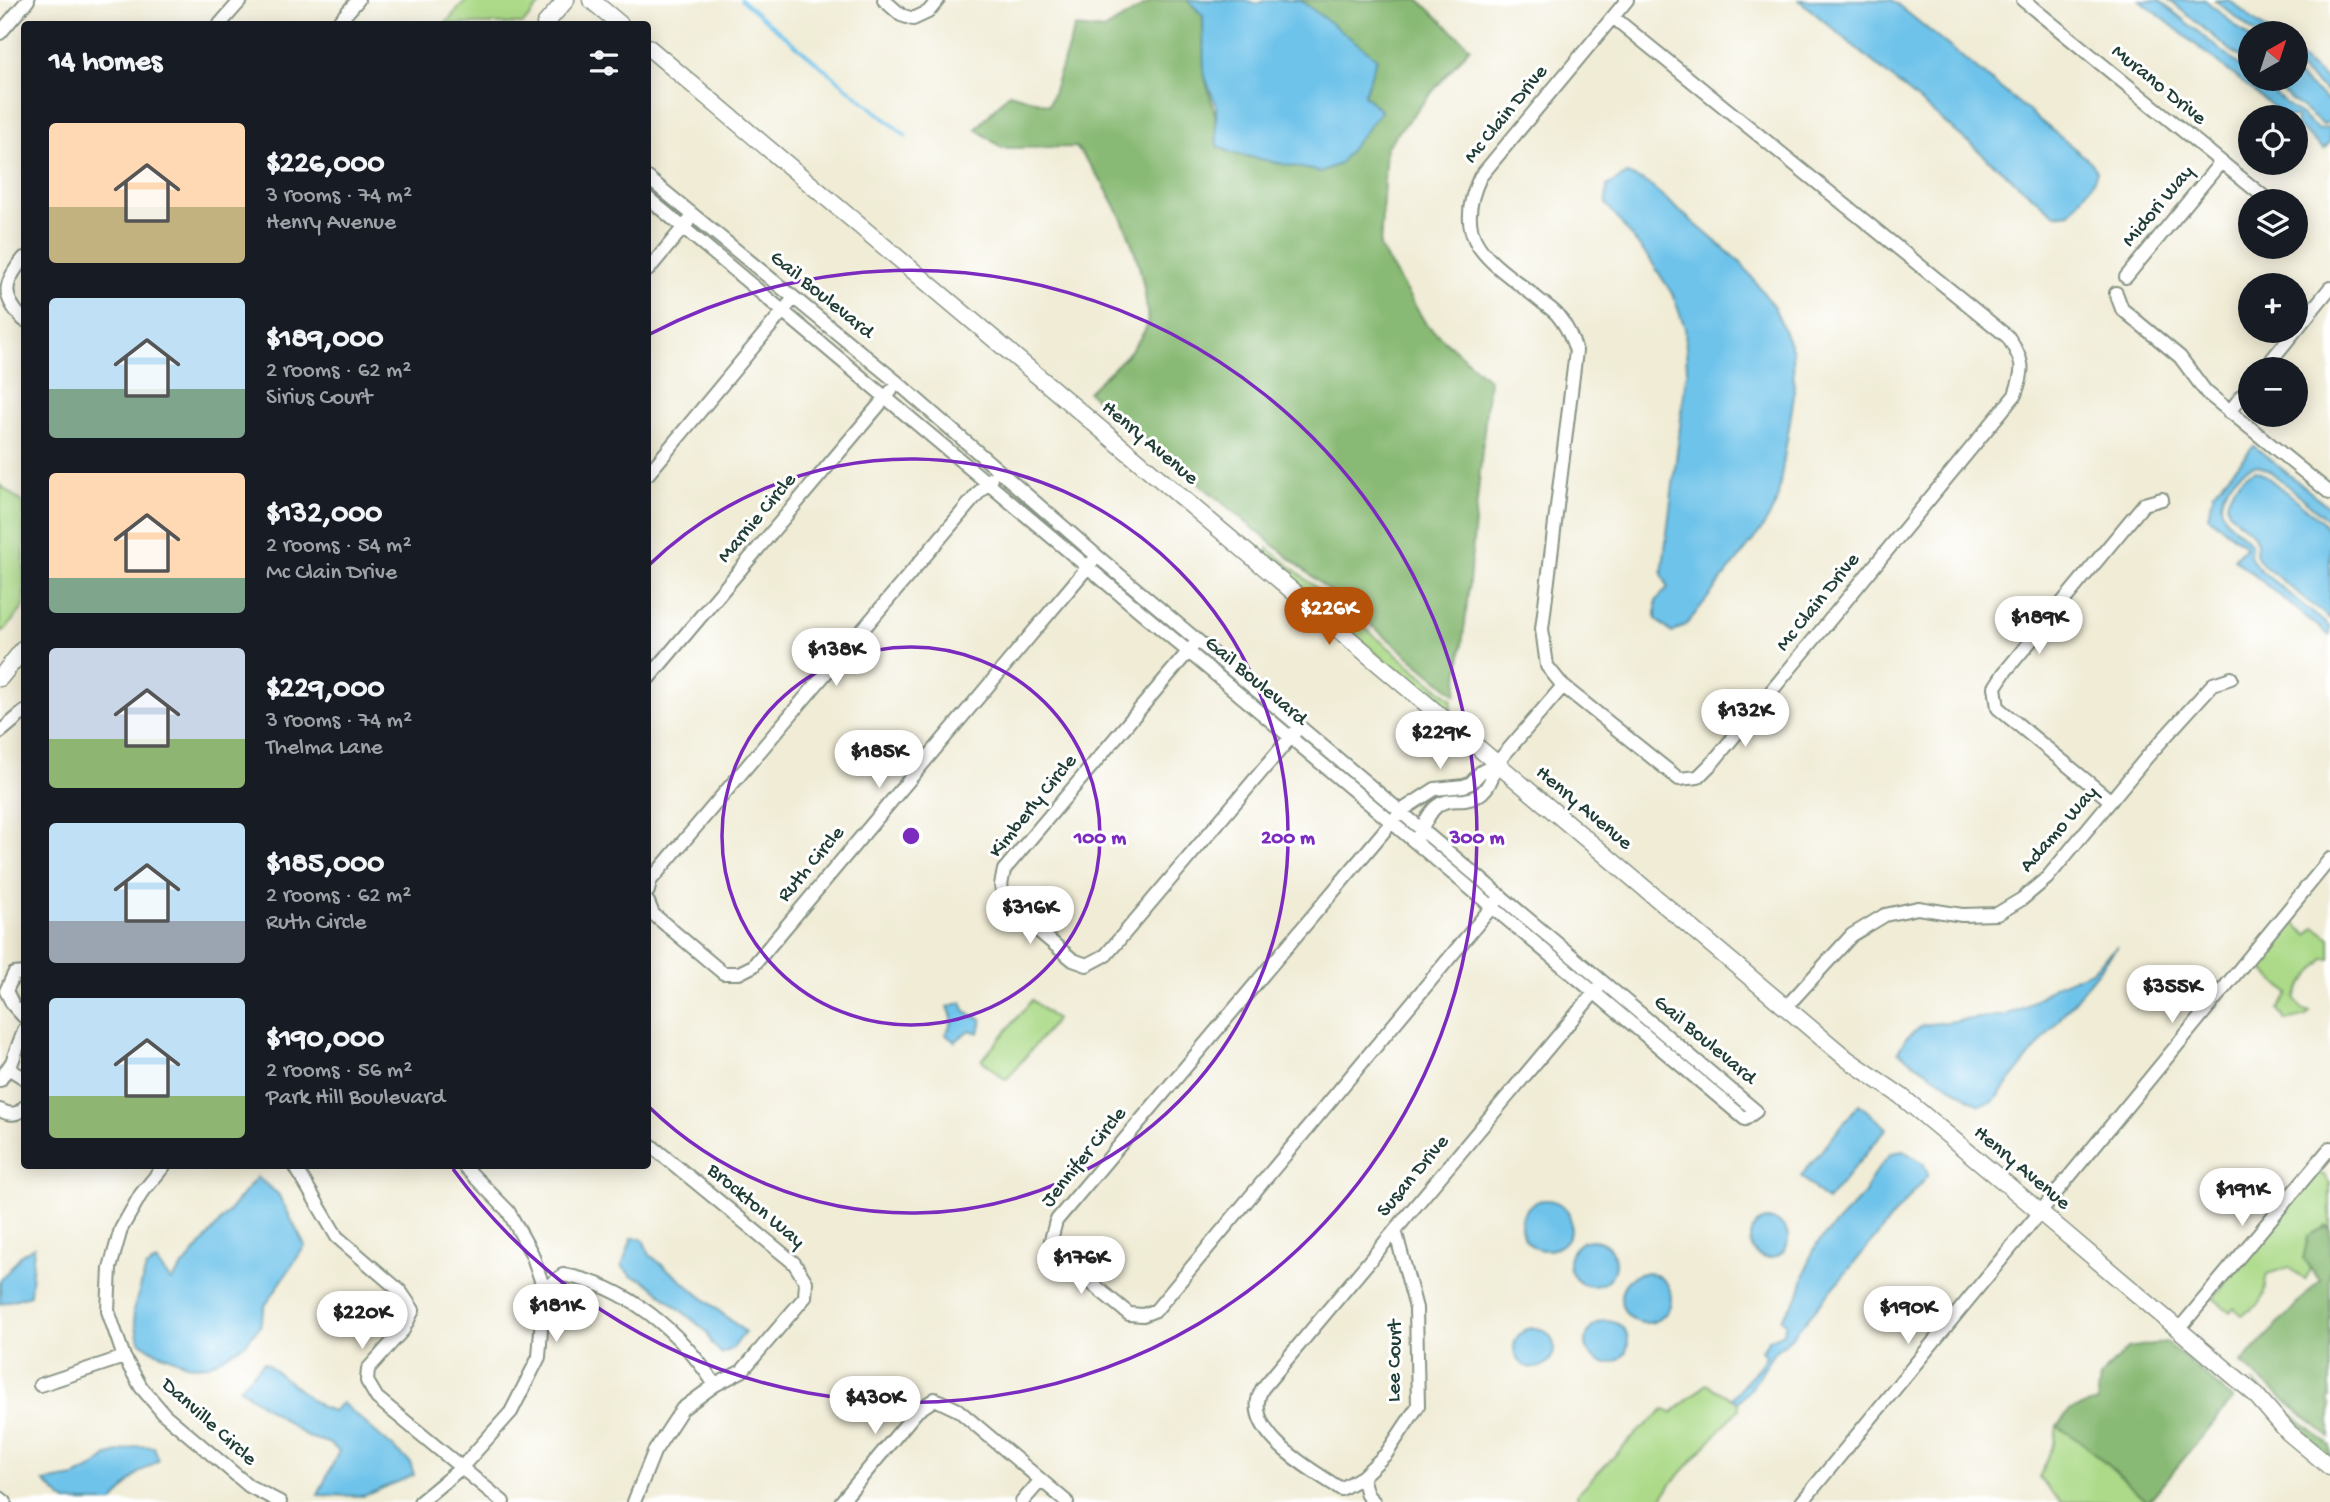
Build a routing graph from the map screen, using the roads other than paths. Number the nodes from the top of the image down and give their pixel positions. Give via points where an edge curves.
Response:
1 (28, 0) edge
2 (241, 0) edge
3 (358, 0) edge
4 (566, 0) edge
5 (592, 0) edge
6 (884, 0) edge
7 (938, 0) edge
8 (1627, 0) edge
9 (2023, 0) edge
10 (1613, 16) junction
11 (223, 21) edge
12 (340, 21) edge
13 (548, 21) edge
14 (616, 21) edge
15 (0, 33) edge
16 (651, 50) edge
17 (2221, 162) junction
18 (651, 181) edge
19 (2254, 189) edge
20 (651, 201) edge
21 (693, 216) junction
22 (683, 228) junction
23 (21, 262) edge
24 (651, 266) edge
25 (2126, 277) dead end
26 (2330, 288) edge
27 (2116, 293) dead end
28 (794, 299) junction
29 (784, 311) junction
30 (2308, 315) edge
31 (21, 317) edge
32 (2285, 343) edge
33 (2274, 357) edge
34 (898, 383) junction
35 (886, 397) junction
36 (2238, 402) edge
37 (2230, 412) junction
38 (651, 470) edge
39 (997, 470) junction
40 (988, 482) junction
41 (2330, 493) edge
42 (2162, 499) dead end
43 (1097, 556) junction
44 (1088, 567) junction
45 (1198, 640) junction
46 (21, 652) edge
47 (1189, 652) junction
48 (651, 675) edge
49 (0, 678) edge
50 (2231, 678) dead end
51 (1563, 686) junction
52 (21, 714) edge
53 (1301, 725) junction
54 (0, 732) edge
55 (1291, 737) junction
56 (1496, 764) junction
57 (2110, 801) junction
58 (1401, 811) junction
59 (1391, 823) junction
60 (1422, 829) junction
61 (1415, 843) junction
62 (2330, 859) edge
63 (651, 880) edge
64 (1501, 896) junction
65 (1491, 908) junction
66 (651, 909) edge
67 (21, 973) edge
68 (1604, 981) junction
69 (1594, 993) junction
70 (1786, 1007) junction
71 (21, 1014) edge
72 (21, 1037) edge
73 (8, 1068) junction
74 (21, 1076) edge
75 (0, 1080) edge
76 (0, 1110) edge
77 (21, 1110) edge
78 (651, 1145) edge
79 (2330, 1148) edge
80 (162, 1169) edge
81 (297, 1169) edge
82 (467, 1169) edge
83 (2040, 1212) junction
84 (1395, 1230) junction
85 (544, 1289) junction
86 (2179, 1329) junction
87 (124, 1357) junction
88 (40, 1385) dead end
89 (715, 1385) junction
90 (2330, 1467) edge
91 (461, 1468) junction
92 (1362, 1477) junction
93 (1041, 1480) junction
94 (0, 1498) edge
95 (5, 1502) edge
96 (280, 1502) edge
97 (420, 1502) edge
98 (503, 1502) edge
99 (634, 1502) edge
100 (841, 1502) edge
101 (1022, 1502) edge
102 (1068, 1502) edge
103 (1374, 1502) edge
104 (1801, 1502) edge

1 - 15 street
2 - 11 street
3 - 12 street
4 - 13 street
5 - 14 street
6 - 7 street via 913,19 928,12
8 - 10 street, Mc Clain Drive
9 - 17 street, Murano Drive
10 - 51 street, Mc Clain Drive via 1480,177 1468,218 1482,253 1557,314 1576,351 1542,629 1547,666
10 - 51 street, Mc Clain Drive via 2008,337 2024,372 2015,395 1698,778 1679,779 1667,772
16 - 56 street, Henry Avenue
17 - 19 street, Murano Drive
17 - 25 street, Midori Way
18 - 21 street, Gail Boulevard
20 - 22 street, Gail Boulevard
21 - 22 street
21 - 28 street, Gail Boulevard
22 - 24 street
22 - 29 street, Gail Boulevard
23 - 31 street via 6,291
26 - 30 street
27 - 37 street via 2122,309 2180,357 2206,391
28 - 29 street
28 - 34 street, Gail Boulevard
29 - 35 street, Gail Boulevard
29 - 38 street
32 - 33 street
34 - 35 street, Marnie Circle
34 - 39 street, Gail Boulevard
35 - 40 street, Gail Boulevard
35 - 48 street, Marnie Circle
36 - 37 street
37 - 41 street
39 - 40 street
39 - 43 street, Gail Boulevard
40 - 44 street, Gail Boulevard
40 - 63 street
42 - 57 street via 2144,504 1995,687 1998,708
43 - 44 street, Ruth Circle
43 - 45 street, Gail Boulevard
44 - 47 street, Gail Boulevard
44 - 66 street, Ruth Circle via 752,966 739,973 723,973
45 - 47 street, Kimberly Circle
45 - 53 street, Gail Boulevard
46 - 49 street
47 - 55 street, Gail Boulevard
47 - 55 street, Kimberly Circle via 1004,870 1005,902 1073,960 1087,965 1107,956
50 - 57 street, Adamo Way via 2213,684
51 - 56 street
52 - 54 street
53 - 55 street, Kimberly Circle
53 - 58 street, Gail Boulevard
55 - 59 street, Gail Boulevard
56 - 58 street, Jennifer Circle via 1471,783 1435,789
56 - 60 street via 1484,792 1438,805
56 - 70 street, Henry Avenue
57 - 70 street, Adamo Way via 2046,878 2022,899 1997,914 1962,915 1918,908 1885,915 1852,935
58 - 59 street, Jennifer Circle
58 - 60 street, Gail Boulevard
59 - 61 street, Gail Boulevard
59 - 65 street, Jennifer Circle via 1056,1221 1051,1240 1057,1255 1129,1314 1156,1310
60 - 61 street
60 - 64 street, Gail Boulevard
61 - 65 street, Gail Boulevard
62 - 83 street
64 - 65 street, Jennifer Circle
64 - 68 street, Gail Boulevard
65 - 69 street, Gail Boulevard
67 - 71 street via 14,974 6,990
68 - 69 street, Susan Drive
68 - 69 street, Gail Boulevard via 1756,1111 1745,1119
69 - 84 street, Susan Drive
70 - 83 street, Henry Avenue
72 - 73 street
73 - 74 street
73 - 75 street
76 - 77 street via 13,1114
78 - 89 street, Brockton Way via 794,1263 806,1282 805,1297 742,1371
79 - 86 street
80 - 87 street, Danville Circle via 121,1229 110,1268 108,1311
81 - 91 street via 337,1237 400,1291 413,1310 403,1330 368,1369 368,1381 377,1398
82 - 85 street via 508,1211
83 - 86 street, Henry Avenue
83 - 104 street
84 - 92 street, Lee Court via 1416,1308 1418,1406 1386,1454
84 - 92 street, Susan Drive via 1256,1399 1260,1424 1282,1448 1341,1489
85 - 89 street via 563,1275 588,1279 622,1295 681,1340
85 - 91 street via 539,1357 511,1412
86 - 90 street, Henry Avenue
87 - 88 street
87 - 96 street, Danville Circle via 164,1414 249,1486
89 - 99 street, Brockton Way via 682,1409 654,1452
91 - 97 street
91 - 98 street
92 - 103 street
93 - 100 street via 958,1410 935,1399 917,1411
93 - 101 street
93 - 102 street
94 - 95 street

